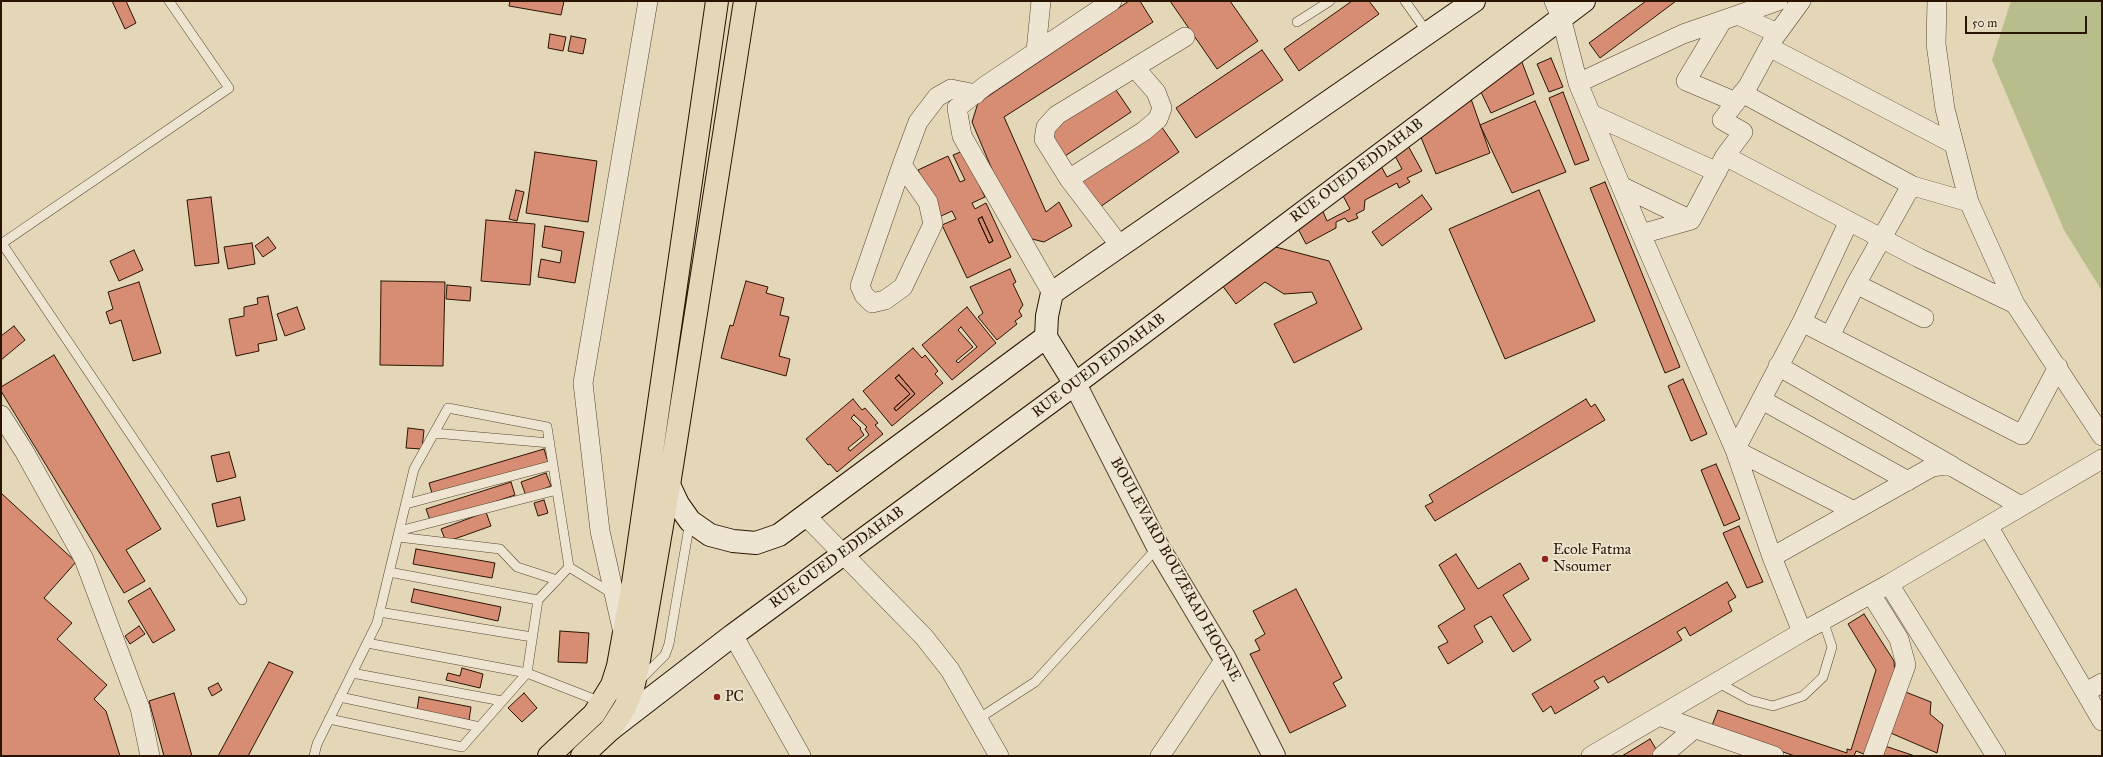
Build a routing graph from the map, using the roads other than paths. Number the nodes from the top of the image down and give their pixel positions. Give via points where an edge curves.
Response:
1 (169, 1) edge
2 (648, 1) edge
3 (717, 1) edge
4 (745, 1) edge
5 (1041, 1) edge
6 (1112, 1) edge
7 (1330, 1) edge
8 (1405, 1) edge
9 (1474, 1) edge
10 (1584, 1) edge
11 (1778, 1) edge
12 (1801, 1) edge
13 (1937, 1) edge
14 (1558, 9) edge
15 (1730, 18) junction
16 (1297, 22) dead end
17 (1427, 32) junction
18 (1185, 37) dead end
19 (1773, 40) junction
20 (1036, 51) junction
21 (1135, 68) junction
22 (1578, 83) junction
23 (976, 94) junction
24 (1739, 98) junction
25 (1591, 114) junction
26 (1954, 144) junction
27 (1721, 164) junction
28 (902, 165) junction
29 (1069, 179) junction
30 (1621, 186) junction
31 (1913, 186) junction
32 (1969, 202) junction
33 (1691, 220) junction
34 (1849, 221) junction
35 (1641, 234) junction
36 (1883, 239) junction
37 (1, 243) edge
38 (1120, 246) junction
39 (1856, 284) junction
40 (1052, 293) junction
41 (2015, 304) junction
42 (1924, 318) dead end
43 (1802, 322) junction
44 (1830, 336) junction
45 (1046, 337) junction
46 (1778, 366) junction
47 (2058, 367) junction
48 (1075, 384) junction
49 (1762, 400) junction
50 (1, 415) edge
51 (434, 433) junction
52 (2102, 436) edge
53 (550, 443) junction
54 (1735, 450) junction
55 (2102, 459) edge
56 (553, 465) junction
57 (1953, 467) junction
58 (1908, 481) junction
59 (669, 485) junction
60 (557, 490) junction
61 (406, 504) junction
62 (2021, 506) junction
63 (1854, 511) junction
64 (805, 515) junction
65 (690, 521) junction
66 (1988, 526) junction
67 (398, 534) junction
68 (1158, 547) junction
69 (842, 554) junction
70 (1772, 557) junction
71 (569, 567) junction
72 (389, 572) junction
73 (557, 580) junction
74 (1889, 584) junction
75 (1871, 594) junction
76 (614, 595) junction
77 (242, 600) dead end
78 (538, 600) junction
79 (379, 612) junction
80 (1823, 620) junction
81 (1802, 632) junction
82 (623, 635) junction
83 (733, 635) junction
84 (532, 637) junction
85 (367, 643) junction
86 (1225, 658) junction
87 (352, 673) junction
88 (526, 673) junction
89 (1717, 682) junction
90 (2102, 683) edge
91 (633, 688) junction
92 (2086, 692) junction
93 (340, 697) junction
94 (502, 701) junction
95 (603, 702) junction
96 (1659, 716) junction
97 (978, 718) junction
98 (329, 719) junction
99 (2102, 721) edge
100 (480, 727) junction
101 (611, 729) junction
102 (1694, 729) junction
103 (150, 756) edge
104 (314, 756) edge
105 (549, 756) edge
106 (582, 756) edge
107 (801, 756) edge
108 (1000, 756) edge
109 (1160, 756) edge
110 (1274, 756) edge
111 (1591, 756) edge
112 (1662, 756) edge
113 (1774, 756) edge
114 (1873, 756) edge
115 (1996, 756) edge

1 - 37 lane via 229,88
2 - 76 street via 583,383 600,531
3 - 82 highway via 633,583
4 - 59 highway
5 - 20 street
6 - 20 street
7 - 16 lane
8 - 17 lane
9 - 17 main road
10 - 14 main road, RUE OUED EDDAHAB
11 - 15 street
12 - 19 street
13 - 26 street via 1936,44 1945,109
14 - 22 street
14 - 48 main road, RUE OUED EDDAHAB
15 - 19 street
15 - 22 street via 1683,34
15 - 24 street via 1686,81
17 - 38 main road
18 - 21 street
19 - 24 street
19 - 26 street
20 - 23 street
21 - 29 street via 1057,115 1046,127 1044,139
21 - 29 street via 1156,92 1162,108 1158,119 1144,131
22 - 25 street
23 - 28 street via 951,89 937,97 918,122
23 - 40 street via 957,108 962,136
24 - 27 street via 1722,120 1743,132
24 - 31 street
25 - 27 street
25 - 30 street
26 - 32 street
27 - 33 street
27 - 34 street
28 - 28 street via 860,286 872,303 885,300 903,288 933,224 928,202
29 - 38 street
30 - 33 street
30 - 35 street
31 - 32 street
31 - 36 street
32 - 41 street
33 - 35 street
34 - 36 street
34 - 43 street
35 - 54 street
36 - 39 street
36 - 41 street
37 - 77 lane
38 - 40 main road
39 - 42 street
39 - 44 street
40 - 45 main road
41 - 47 street
43 - 44 street
43 - 46 street
44 - 47 street via 2022,436
45 - 48 main road, BOULEVARD BOUZERAD HOCINE
45 - 64 main road
46 - 49 street
46 - 57 street
47 - 52 street
48 - 68 main road, BOULEVARD BOUZERAD HOCINE
48 - 69 main road, RUE OUED EDDAHAB
49 - 54 street
49 - 58 street
50 - 103 street via 84,559 140,708
51 - 53 lane
51 - 53 lane via 448,408 547,427
51 - 61 lane via 414,469
53 - 56 lane
54 - 63 street
54 - 70 street
55 - 62 street
56 - 60 lane
56 - 61 lane
57 - 58 street via 1932,467
57 - 62 street
58 - 63 street
59 - 65 main road
59 - 91 highway
60 - 67 lane
60 - 71 lane
61 - 67 lane
62 - 66 street
63 - 70 street
64 - 65 main road via 779,535 756,543 733,542 710,535
64 - 69 street
65 - 91 lane via 669,644 661,660
66 - 74 street
66 - 92 street
67 - 72 lane
67 - 73 lane via 500,549 516,568
68 - 86 main road, BOULEVARD BOUZERAD HOCINE
68 - 97 lane via 1035,682
69 - 83 main road, RUE OUED EDDAHAB
69 - 97 street via 924,637 950,670
70 - 81 street
71 - 73 lane
71 - 76 lane
72 - 78 lane
72 - 79 lane
73 - 78 lane
74 - 75 street
74 - 115 street
75 - 80 street
75 - 114 street via 1899,639 1906,665
76 - 82 street
78 - 84 lane
79 - 84 lane
79 - 85 lane via 377,623
80 - 81 street
80 - 89 lane via 1832,647 1823,677 1803,696 1773,706 1750,700
81 - 89 street
82 - 95 highway via 612,685
83 - 101 main road, RUE OUED EDDAHAB
83 - 107 street
84 - 88 lane
85 - 87 lane
85 - 88 lane
86 - 109 street
86 - 110 main road, BOULEVARD BOUZERAD HOCINE
87 - 93 lane
87 - 94 lane
88 - 94 lane
88 - 95 lane
89 - 96 street
90 - 92 street
91 - 101 highway
92 - 99 street
93 - 98 lane
93 - 100 lane
94 - 100 lane
95 - 105 highway via 584,725
96 - 102 street
96 - 111 street
97 - 108 street
98 - 100 lane via 462,747
98 - 104 lane
101 - 106 highway
102 - 112 street
102 - 113 street

